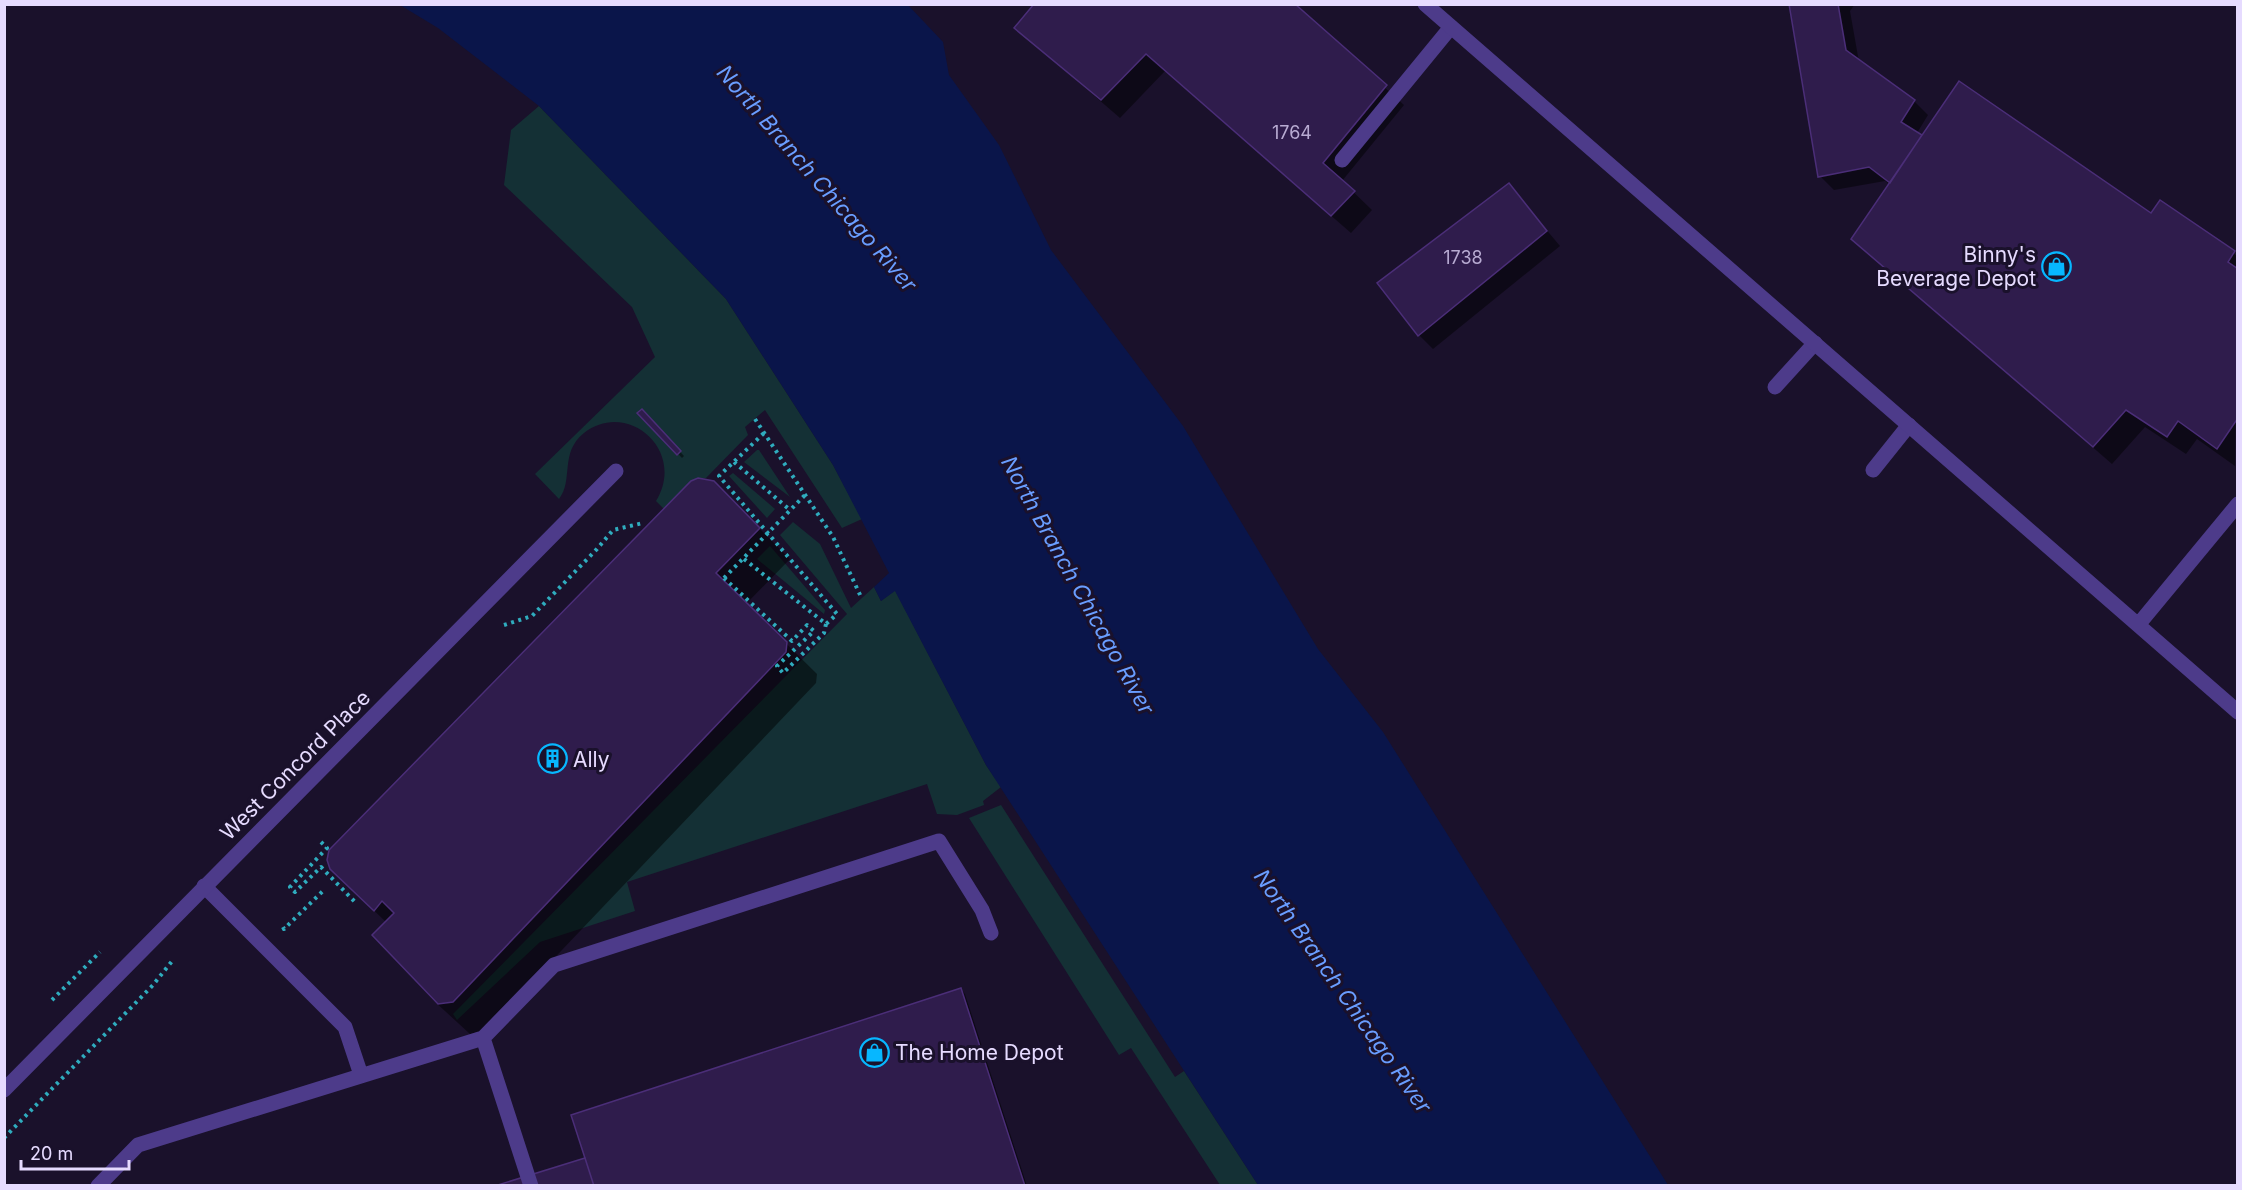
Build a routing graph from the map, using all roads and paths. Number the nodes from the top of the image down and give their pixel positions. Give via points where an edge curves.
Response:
1 (1425, 4) edge
2 (1451, 27) junction
3 (1342, 160) dead end
4 (1815, 343) junction
5 (1775, 387) dead end
6 (755, 419) dead end
7 (1909, 424) junction
8 (764, 433) junction
9 (734, 462) junction
10 (1873, 470) dead end
11 (616, 471) dead end
12 (805, 495) junction
13 (2238, 504) edge
14 (791, 510) junction
15 (643, 523) dead end
16 (768, 534) junction
17 (744, 559) junction
18 (862, 599) dead end
19 (826, 624) junction
20 (2138, 625) junction
21 (495, 627) dead end
22 (2238, 712) edge
23 (321, 842) dead end
24 (204, 886) junction
25 (325, 889) dead end
26 (355, 902) dead end
27 (276, 920) dead end
28 (991, 933) dead end
29 (175, 958) dead end
30 (483, 1038) junction
31 (361, 1075) junction
32 (4, 1090) edge
33 (4, 1138) edge
34 (98, 1185) edge
35 (531, 1185) edge

1 - 2 street
2 - 3 street
2 - 4 street
4 - 5 street
4 - 7 street
6 - 8 path
7 - 10 street
7 - 20 street
8 - 9 path
8 - 12 path
9 - 14 path
9 - 16 path via 719,476
11 - 24 street, West Concord Place
12 - 14 path
12 - 18 path via 833,537
13 - 20 street
14 - 16 path
15 - 21 path via 613,530 532,616
16 - 17 path
16 - 19 path via 837,614
17 - 19 path
17 - 19 path via 724,579 792,641 807,625 814,631 777,666 783,673 824,633
20 - 22 street
23 - 26 path via 327,848 290,887 294,892 321,867
24 - 31 street via 345,1027
24 - 32 street, West Concord Place
25 - 27 path via 285,929
28 - 30 street via 982,910 939,841 554,965
29 - 33 path
30 - 31 street
30 - 35 street
31 - 34 street via 138,1145

